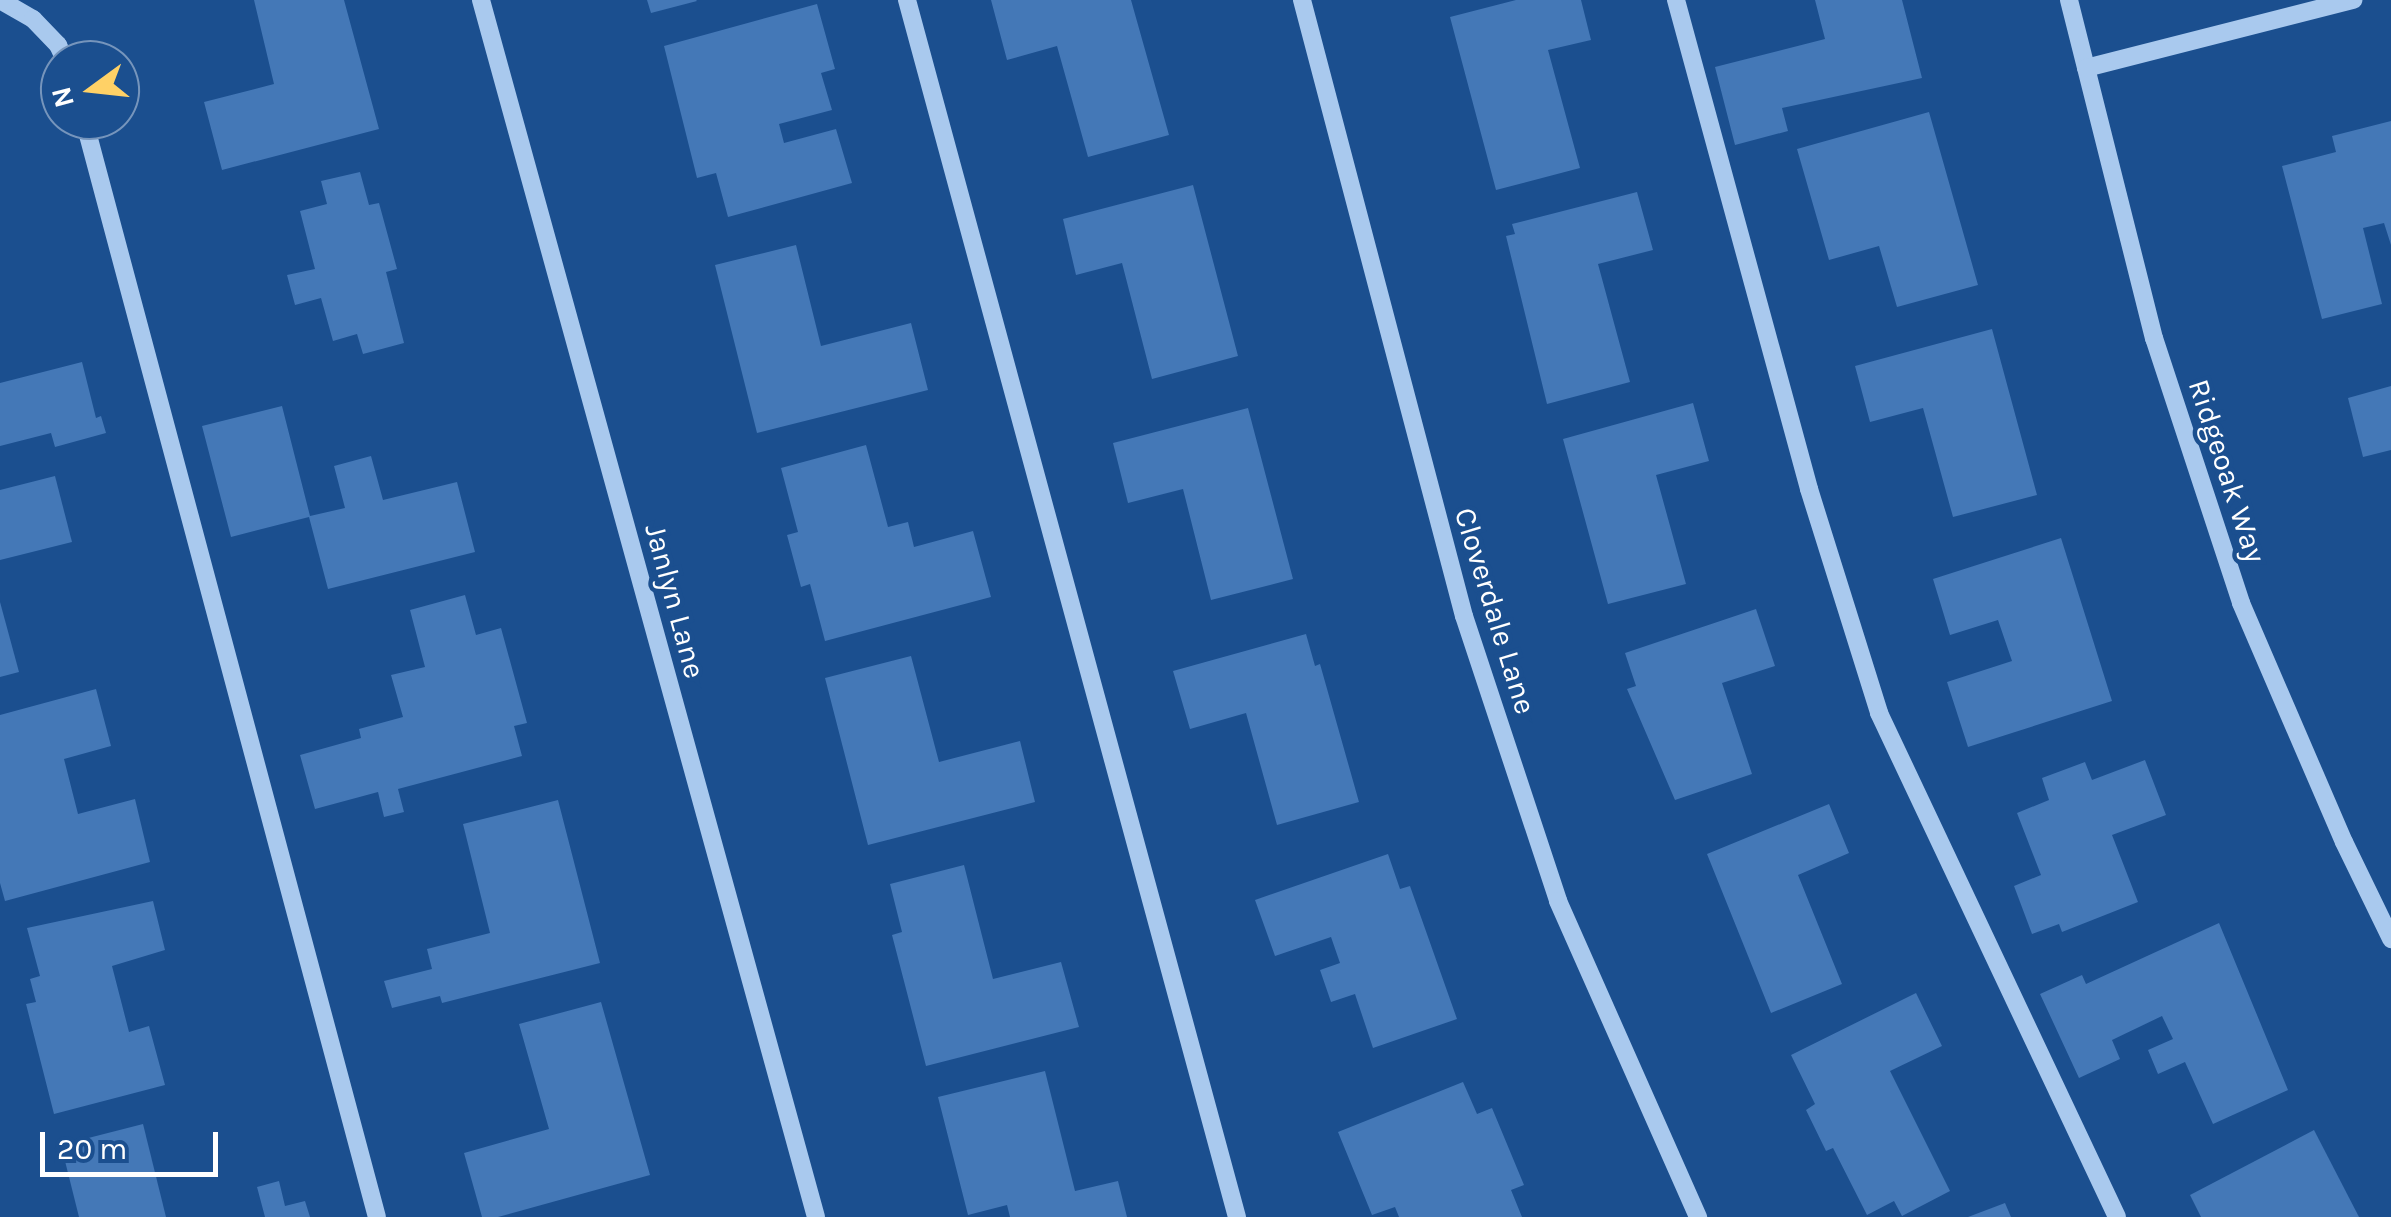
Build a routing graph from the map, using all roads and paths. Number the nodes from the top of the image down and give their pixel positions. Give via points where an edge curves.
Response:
1 (0, 0) edge
2 (481, 0) edge
3 (907, 0) edge
4 (1302, 0) edge
5 (1676, 0) edge
6 (2069, 0) edge
7 (2353, 0) edge
8 (53, 40) edge
9 (2086, 68) junction
10 (89, 140) edge
11 (2391, 939) edge
12 (377, 1217) edge
13 (816, 1217) edge
14 (1237, 1217) edge
15 (1698, 1217) edge
16 (2118, 1217) edge

1 - 8 street
2 - 13 street, Janlyn Lane
3 - 14 street
4 - 15 street, Cloverdale Lane via 1464,616 1558,901
5 - 16 street via 1809,489 1879,713
6 - 9 street, Ridgeoak Way
7 - 9 street
9 - 11 street, Ridgeoak Way via 2154,338 2241,603
10 - 12 street

